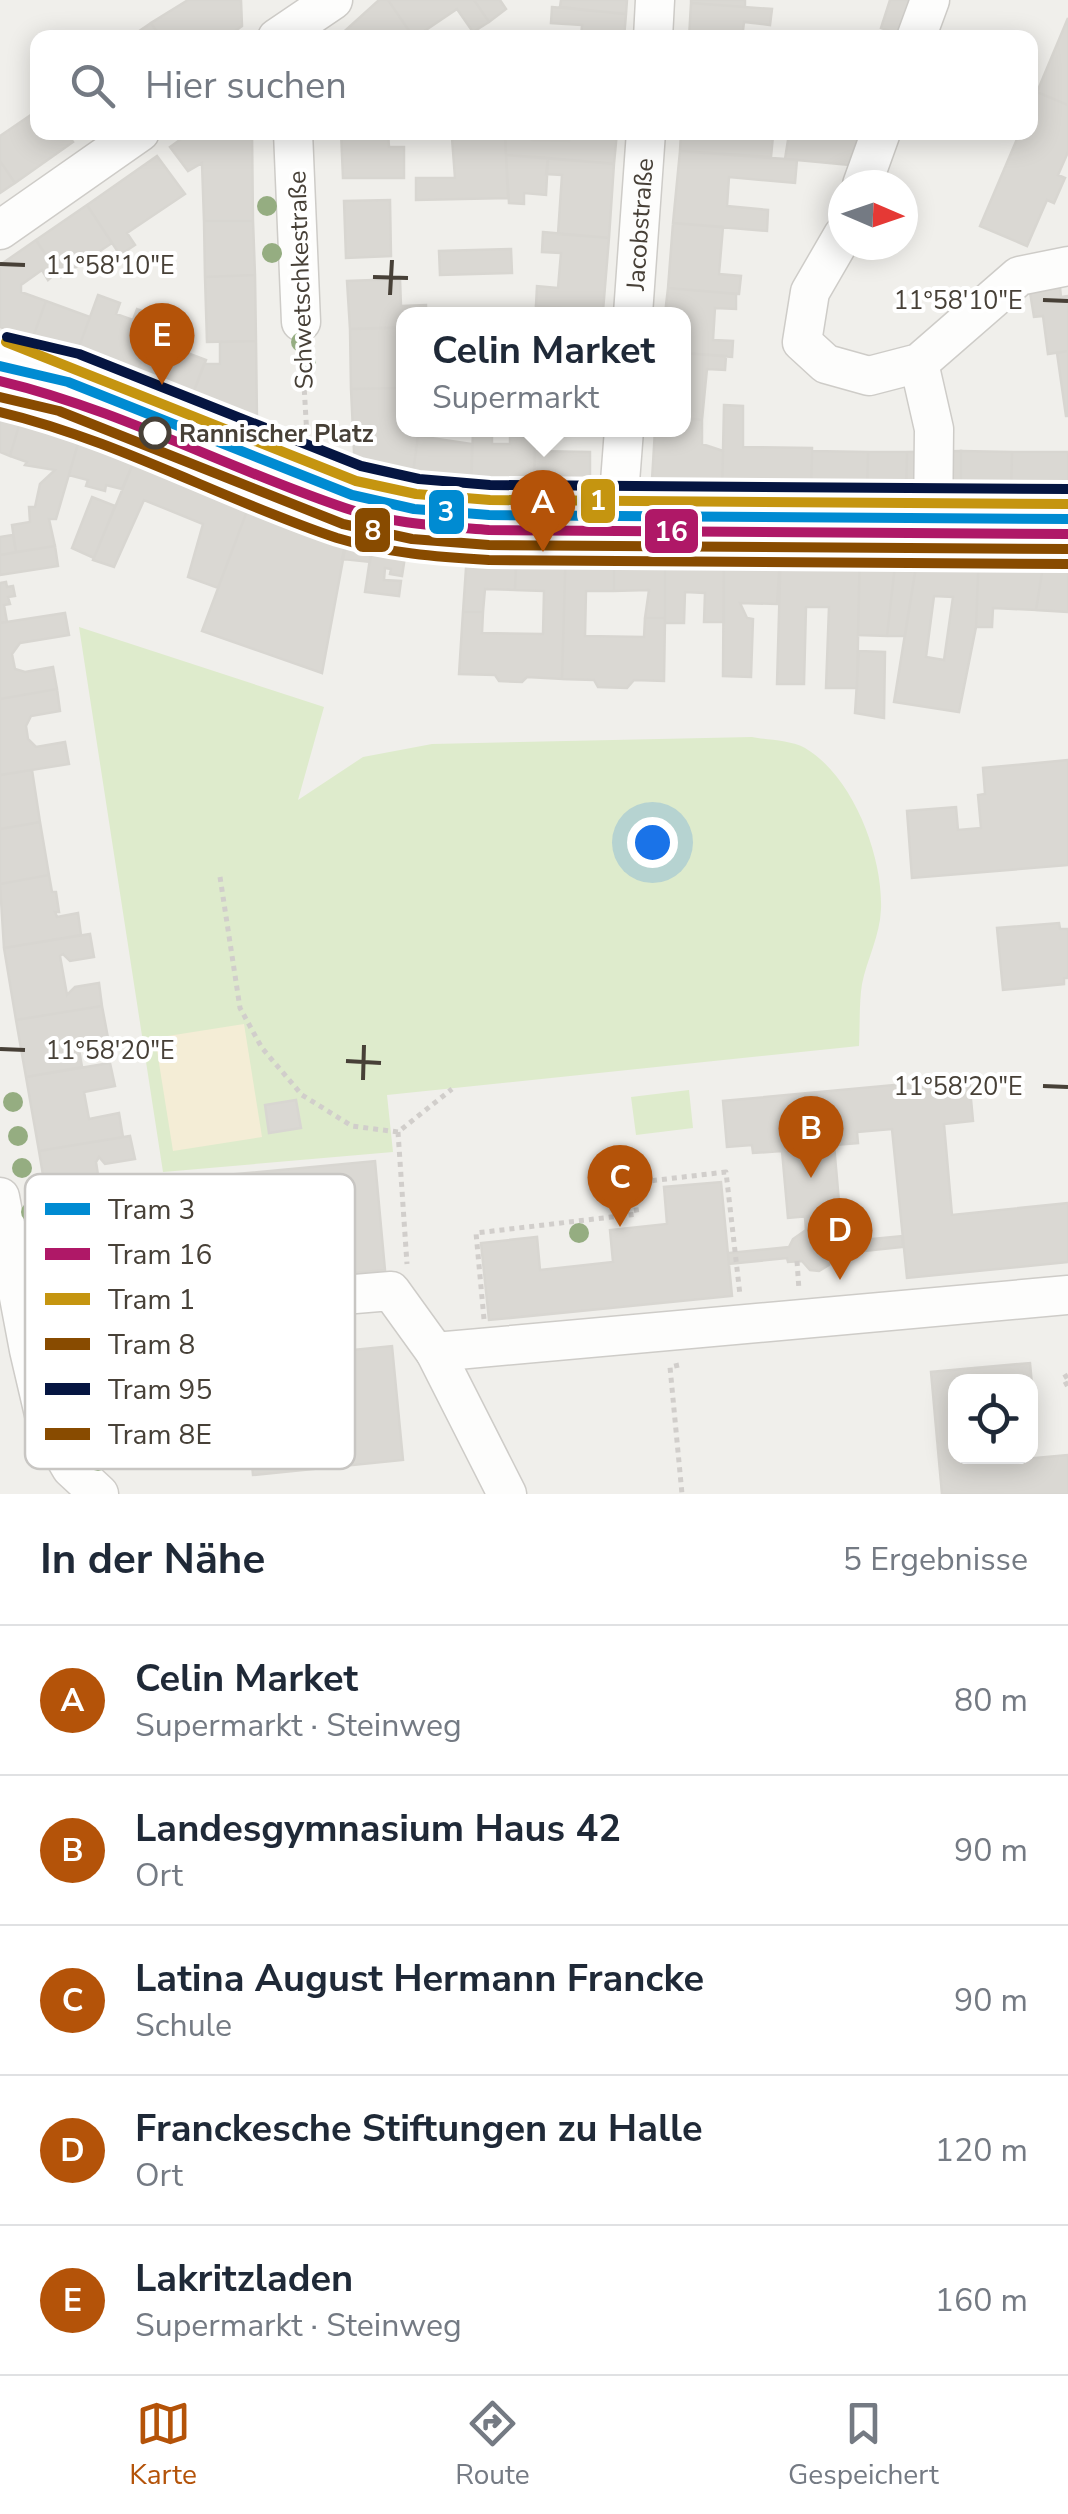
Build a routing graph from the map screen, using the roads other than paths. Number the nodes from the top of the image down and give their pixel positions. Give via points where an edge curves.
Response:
1 (333, 0) edge
2 (655, 0) edge
3 (930, 0) edge
4 (286, 26) edge
5 (653, 30) edge
6 (919, 30) edge
7 (129, 140) edge
8 (294, 140) edge
9 (645, 140) edge
10 (878, 140) edge
11 (867, 170) edge
12 (0, 230) edge
13 (829, 260) edge
14 (1068, 266) edge
15 (633, 307) edge
16 (300, 322) road end
17 (919, 363) junction
18 (0, 368) edge
19 (624, 437) edge
20 (618, 521) junction
21 (933, 525) junction
22 (1068, 527) edge
23 (0, 1197) edge
24 (355, 1294) edge
25 (1068, 1295) edge
26 (25, 1329) edge
27 (435, 1352) junction
28 (72, 1469) edge
29 (99, 1494) edge
30 (507, 1494) edge

1 - 4 street
2 - 5 street
3 - 6 street
7 - 12 street
8 - 16 street, Schwetschkestraße
9 - 15 street, Jacobstraße
10 - 11 street
13 - 17 street via 810,292 802,342 826,364 869,376
14 - 17 street via 1020,276
17 - 21 street via 934,429
18 - 20 street via 378,510 474,520
19 - 20 street
20 - 21 street
21 - 22 street
23 - 26 street
24 - 27 street via 391,1291
25 - 27 street
27 - 30 street
28 - 29 street

